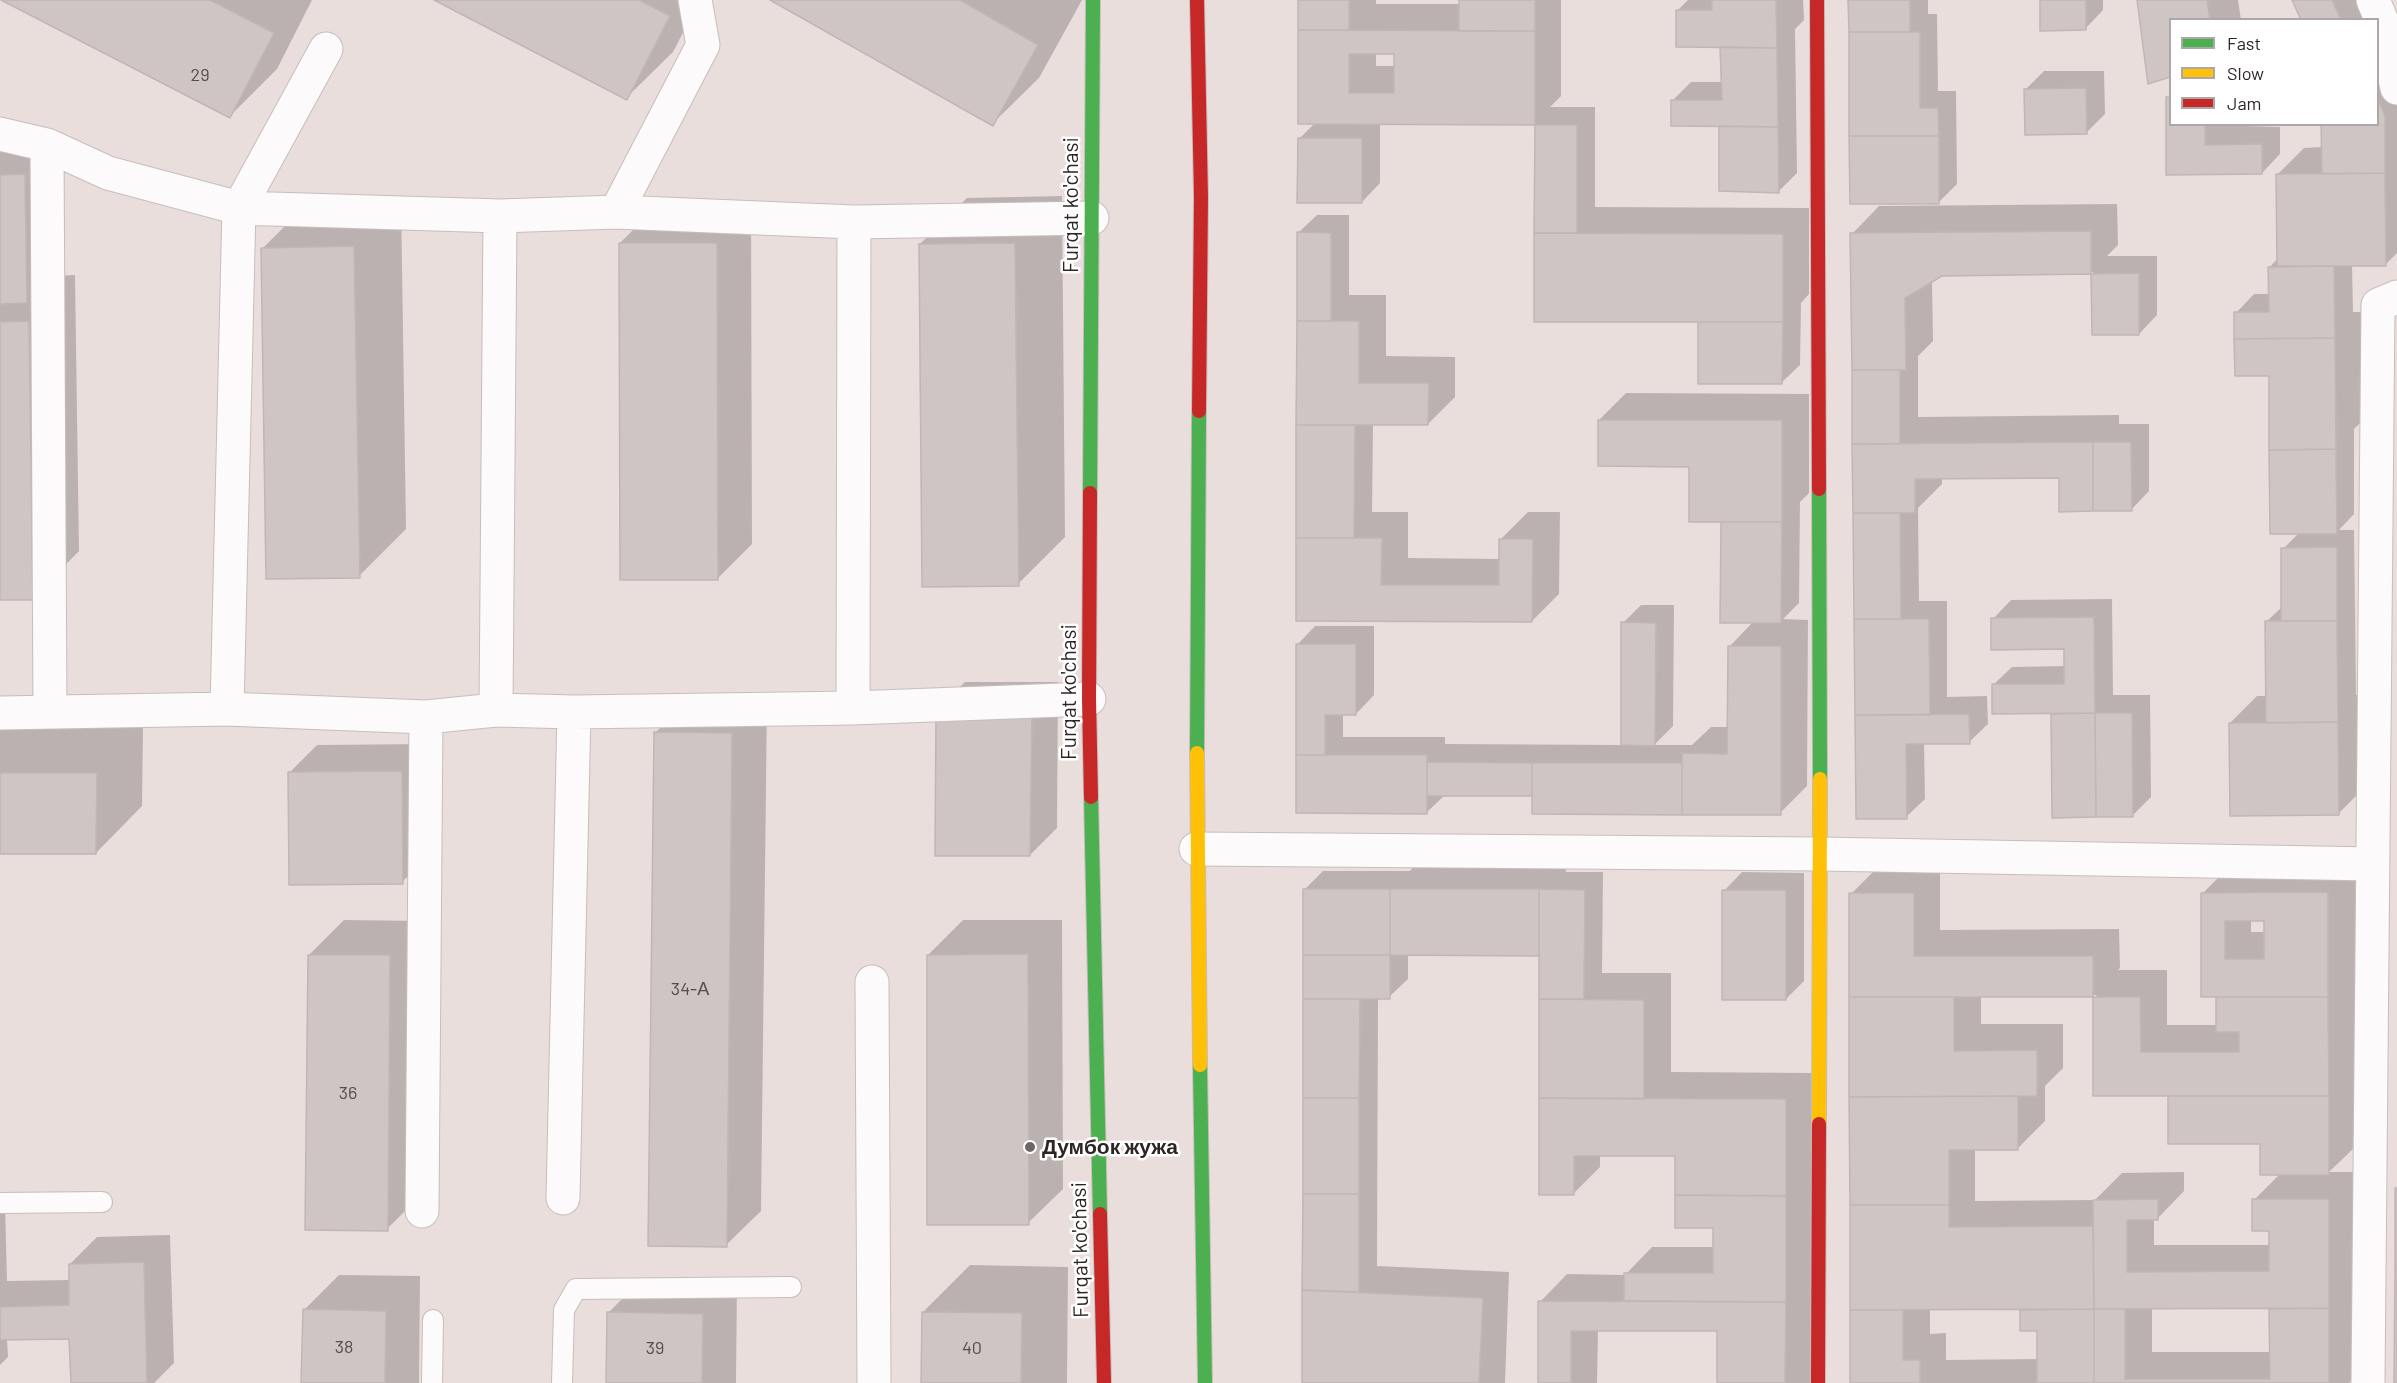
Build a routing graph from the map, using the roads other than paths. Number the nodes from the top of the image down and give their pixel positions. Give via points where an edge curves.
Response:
1 (695, 0) edge
2 (1093, 0) edge
3 (1197, 0) edge
4 (1817, 0) edge
5 (2373, 0) edge
6 (326, 49) dead end
7 (2397, 88) edge
8 (0, 134) edge
9 (47, 145) junction
10 (239, 208) junction
11 (616, 212) junction
12 (501, 216) junction
13 (1092, 218) junction
14 (854, 222) junction
15 (2397, 297) edge
16 (1089, 699) junction
17 (853, 708) junction
18 (227, 709) junction
19 (496, 710) junction
20 (50, 712) junction
21 (574, 712) junction
22 (0, 713) edge
23 (426, 717) junction
24 (1196, 849) junction
25 (1820, 854) junction
26 (2373, 864) junction
27 (872, 982) dead end
28 (563, 1198) dead end
29 (102, 1202) dead end
30 (0, 1203) edge
31 (422, 1211) dead end
32 (790, 1287) dead end
33 (433, 1320) dead end
34 (432, 1383) edge
35 (562, 1383) edge
36 (874, 1383) edge
37 (1104, 1383) edge
38 (1205, 1383) edge
39 (1818, 1383) edge
40 (2368, 1383) edge

1 - 11 street via 703,45
2 - 13 main road, Furqat ko'chasi
3 - 24 main road via 1201,197
4 - 25 main road
5 - 7 street
6 - 10 street
8 - 9 street
9 - 10 street via 108,172
9 - 20 street
10 - 12 street
10 - 18 street
11 - 12 street
11 - 14 street
12 - 19 street
13 - 14 street
13 - 16 main road, Furqat ko'chasi
14 - 17 street
15 - 26 street via 2378,305
16 - 17 street
16 - 37 main road, Furqat ko'chasi
17 - 21 street
18 - 20 street
18 - 23 street
19 - 21 street
19 - 23 street
20 - 22 street
21 - 28 street
23 - 31 street
24 - 25 street
24 - 38 main road
25 - 26 street
25 - 39 main road
26 - 40 street
27 - 36 street
29 - 30 lane
32 - 35 lane via 576,1289 564,1310
33 - 34 lane

